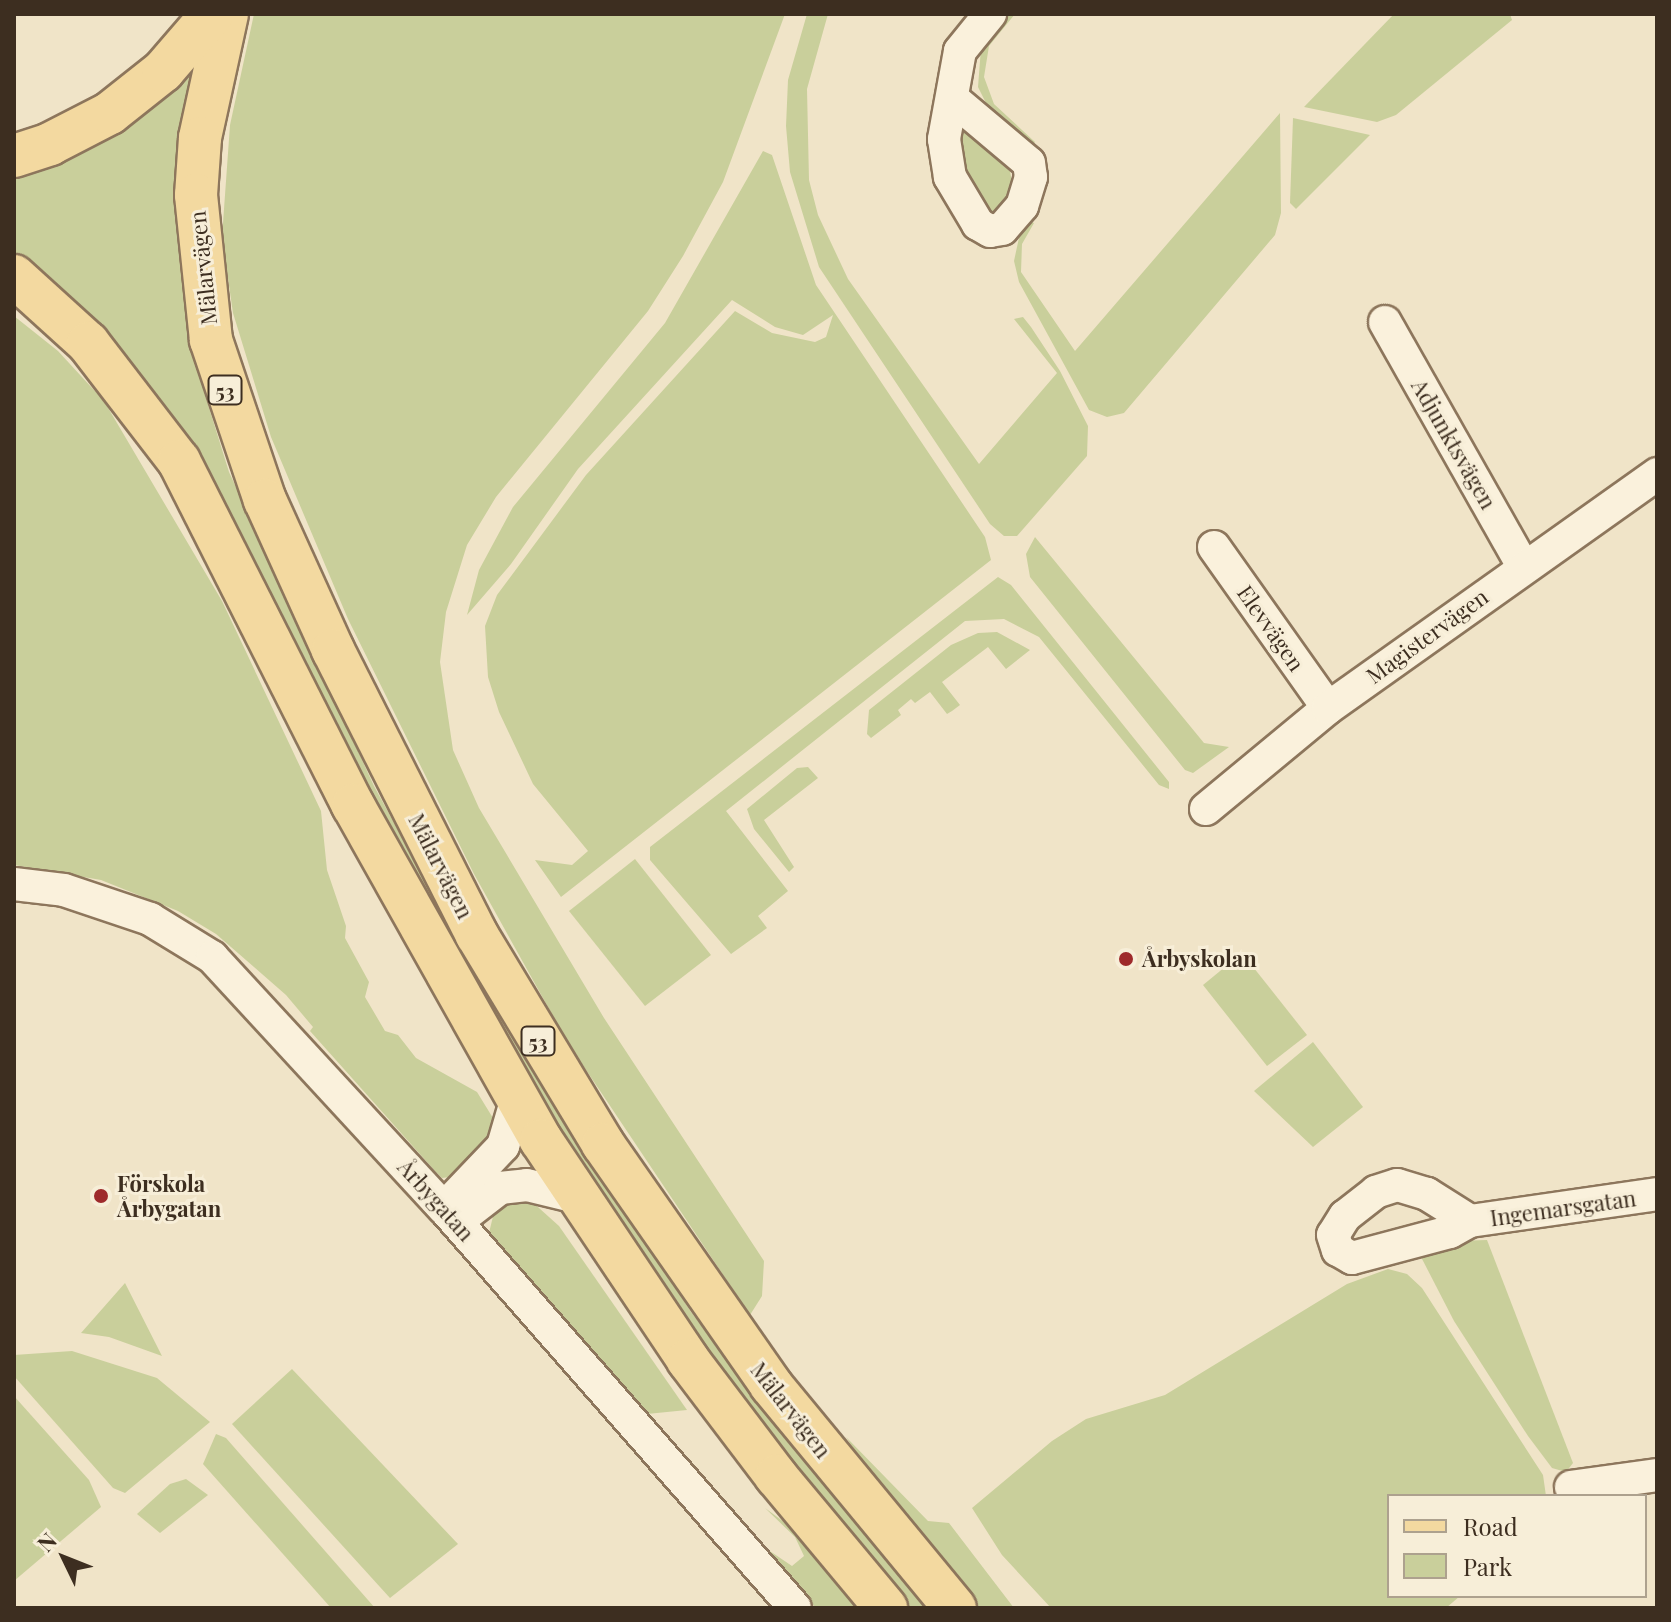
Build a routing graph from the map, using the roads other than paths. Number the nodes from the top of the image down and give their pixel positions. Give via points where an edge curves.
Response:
1 (212, 14) edge
2 (227, 14) edge
3 (990, 14) edge
4 (953, 99) dead end
5 (14, 156) edge
6 (14, 276) edge
7 (1385, 322) dead end
8 (1657, 474) edge
9 (1214, 547) dead end
10 (1523, 566) junction
11 (1328, 708) junction
12 (1206, 809) dead end
13 (14, 884) edge
14 (517, 1098) junction
15 (1657, 1194) edge
16 (581, 1198) junction
17 (450, 1215) junction
18 (1470, 1221) dead end
19 (1657, 1475) edge
20 (1571, 1487) dead end
21 (795, 1608) edge
22 (886, 1608) edge
23 (955, 1608) edge

1 - 5 main road via 163,71 110,113
2 - 23 main road, Mälarvägen / 53 via 200,138 196,195 211,340 265,500 333,650 477,935 603,1144 771,1385
3 - 4 street via 960,51
6 - 14 main road, 53 via 88,343 179,461 353,805
7 - 10 street, Adjunktsvägen
8 - 10 street, Magistervägen
9 - 11 street, Elevvägen
10 - 11 street, Magistervägen
11 - 12 street, Magistervägen
13 - 17 street, Årbygatan via 64,890 150,919 212,957
14 - 16 main road, 53
14 - 17 street via 503,1146
15 - 18 street, Ingemarsgatan
16 - 17 street via 527,1185 500,1188
16 - 22 main road, 53 via 697,1371
17 - 21 street, Årbygatan
19 - 20 street

